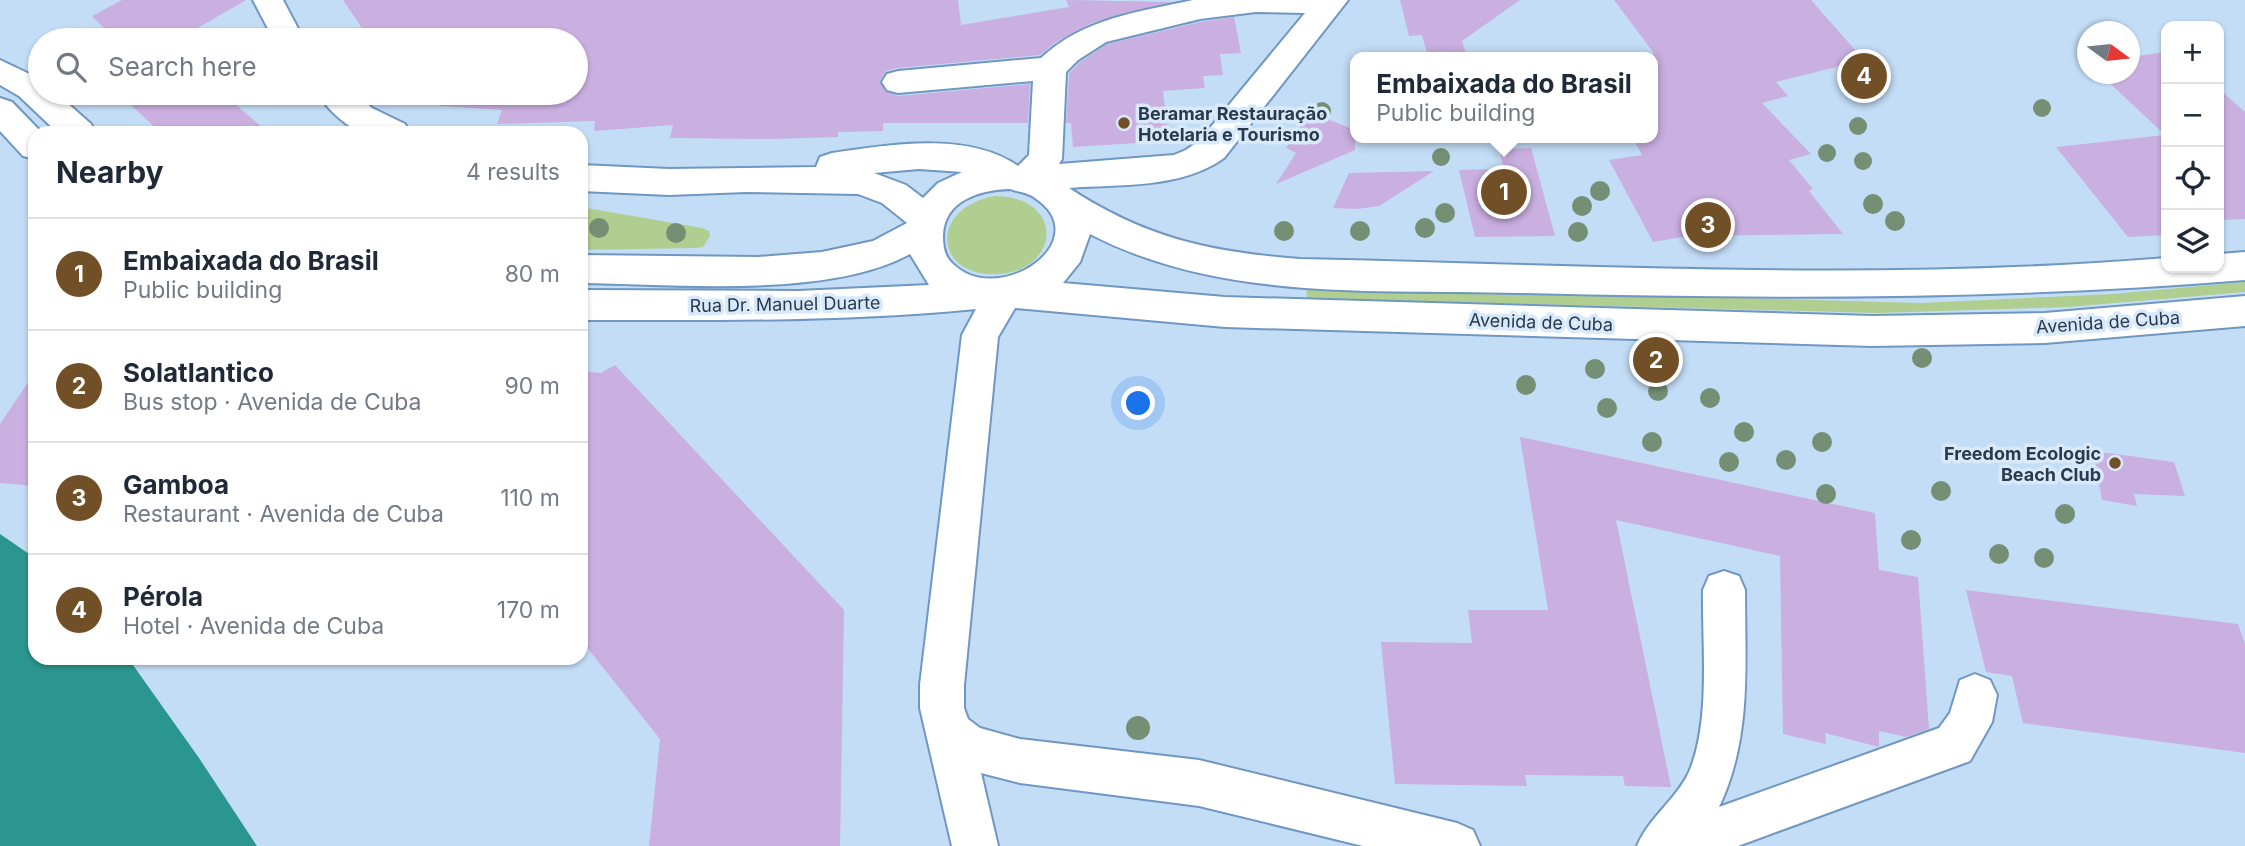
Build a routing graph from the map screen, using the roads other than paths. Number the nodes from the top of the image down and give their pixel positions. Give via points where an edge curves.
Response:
1 (268, 0) edge
2 (1331, 1) edge
3 (283, 28) edge
4 (1051, 68) junction
5 (0, 71) edge
6 (898, 82) dead end
7 (28, 87) edge
8 (49, 105) edge
9 (348, 105) edge
10 (0, 110) edge
11 (71, 126) edge
12 (379, 126) edge
13 (28, 140) edge
14 (1161, 169) junction
15 (588, 178) edge
16 (746, 178) junction
17 (1019, 178) junction
18 (1063, 201) junction
19 (926, 224) junction
20 (1102, 226) junction
21 (2245, 266) edge
22 (588, 269) edge
23 (997, 294) junction
24 (588, 304) edge
25 (2245, 312) edge
26 (1724, 590) dead end
27 (1975, 695) dead end
28 (950, 733) junction
29 (975, 846) edge
30 (1457, 846) edge
31 (1660, 846) edge
32 (1674, 846) edge

1 - 3 street
2 - 4 street via 1256,2 1164,17 1097,34
2 - 14 street via 1212,149 1198,159
4 - 6 street
4 - 17 street via 1045,159
5 - 7 street
8 - 11 street
9 - 12 street
10 - 13 street
14 - 17 street
14 - 20 street via 1125,180 1105,194 1100,205
15 - 16 street via 669,182
16 - 17 street via 922,157 991,165
16 - 19 street via 860,181 894,194
17 - 18 street via 1041,184
17 - 19 street via 990,177 960,186 937,204
18 - 20 street
18 - 23 street via 1075,228 1066,259 1041,282
19 - 22 street, Rua Dr. Manuel Duarte via 885,251 822,266 758,271
19 - 23 street via 925,250 936,270 962,288
20 - 21 street via 1199,262 1300,273 1856,284 2004,281
23 - 24 street, Rua Dr. Manuel Duarte via 798,306
23 - 25 street, Avenida de Cuba via 1225,312 1873,331 2045,328
23 - 28 street via 979,335 942,685 942,708
26 - 31 street via 1717,754 1708,783
27 - 32 street via 1970,722 1954,746
28 - 29 street
28 - 30 street via 970,747 1020,761 1199,783

